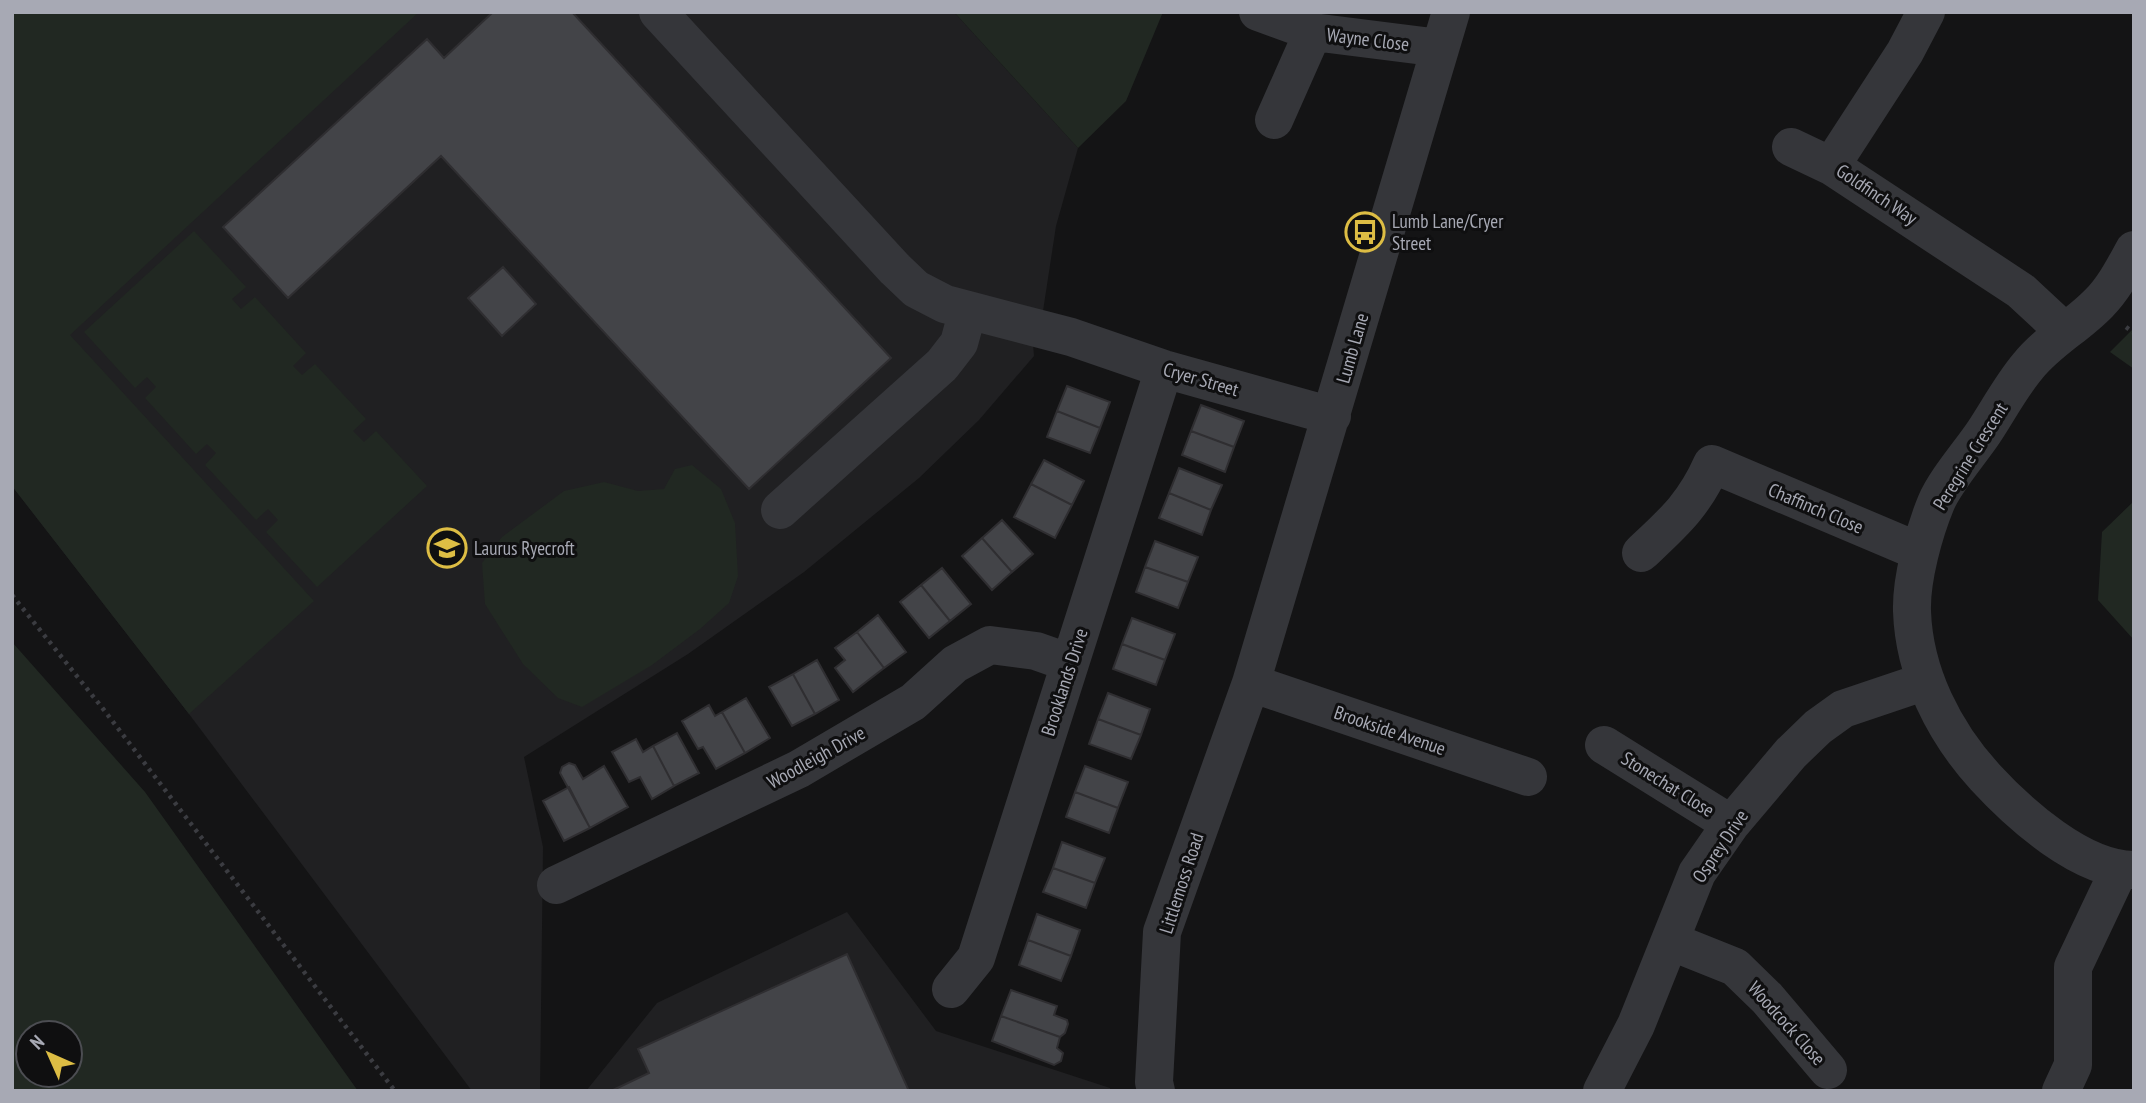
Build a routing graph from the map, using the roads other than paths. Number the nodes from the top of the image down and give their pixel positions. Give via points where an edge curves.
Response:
1 (658, 12) edge
2 (1258, 12) edge
3 (1451, 12) edge
4 (1926, 12) edge
5 (1313, 32) junction
6 (1440, 48) junction
7 (1274, 120) dead end
8 (1791, 147) dead end
9 (1830, 166) junction
10 (2134, 250) edge
11 (968, 310) junction
12 (2064, 331) junction
13 (1164, 369) junction
14 (1332, 416) junction
15 (780, 510) dead end
16 (1920, 552) junction
17 (1641, 553) dead end
18 (1070, 663) junction
19 (1926, 681) junction
20 (1251, 683) junction
21 (1604, 745) dead end
22 (1528, 777) dead end
23 (1731, 824) junction
24 (2126, 870) edge
25 (556, 886) dead end
26 (1670, 941) junction
27 (951, 989) dead end
28 (1828, 1070) dead end
29 (1156, 1091) edge
30 (1602, 1091) edge
31 (2061, 1091) edge

1 - 11 street, Cryer Street via 902,277 930,297
2 - 5 street, Wayne Close
3 - 6 street, Lumb Lane
4 - 9 street, Goldfinch Way
5 - 6 street, Wayne Close
5 - 7 street
6 - 14 street, Lumb Lane
8 - 9 street
9 - 12 street, Goldfinch Way via 2021,291
10 - 12 street, Peregrine Crescent via 2099,303
11 - 13 street, Cryer Street via 1071,337
11 - 15 street via 958,342 942,365
12 - 16 street, Peregrine Crescent via 2028,366 1937,500
13 - 14 street, Cryer Street
13 - 18 street, Brooklands Drive
14 - 20 street, Lumb Lane
16 - 17 street, Chaffinch Close via 1712,464 1686,510
16 - 19 street, Peregrine Crescent via 1912,609
18 - 25 street, Woodleigh Drive via 1037,651 990,645 955,664 913,702 799,769
18 - 27 street, Brooklands Drive via 976,958
19 - 23 street, Osprey Drive via 1843,709 1818,727
19 - 24 street, Peregrine Crescent via 1952,738 2004,797 2066,848
20 - 22 street, Brookside Avenue
20 - 29 street, Littlemoss Road via 1162,932
21 - 23 street, Stonechat Close
23 - 26 street, Osprey Drive via 1697,873
24 - 31 street, Peregrine Crescent via 2073,967 2073,1065
26 - 28 street, Woodcock Close via 1735,967
26 - 30 street, Osprey Drive via 1636,1025

